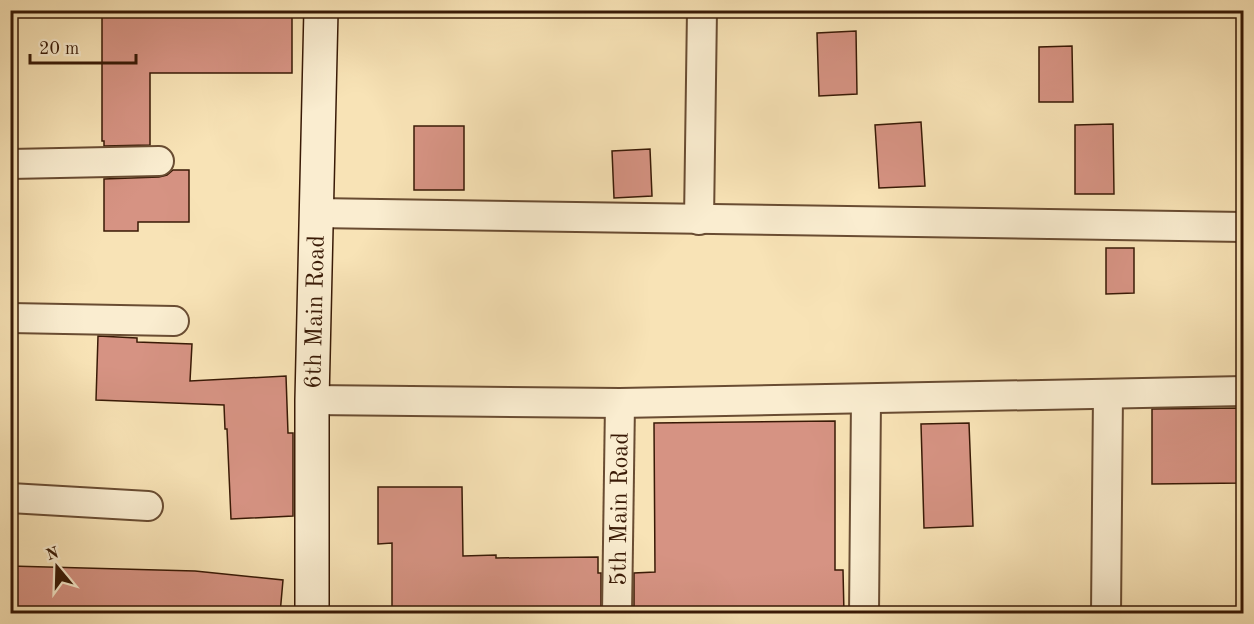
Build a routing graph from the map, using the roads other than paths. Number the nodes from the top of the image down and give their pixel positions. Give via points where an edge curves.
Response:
1 (321, 10) edge
2 (702, 10) edge
3 (159, 161) dead end
4 (10, 164) edge
5 (316, 213) junction
6 (699, 220) junction
7 (1244, 227) edge
8 (10, 318) edge
9 (174, 321) dead end
10 (1244, 391) edge
11 (1108, 394) junction
12 (866, 399) junction
13 (312, 400) junction
14 (620, 404) junction
15 (10, 498) edge
16 (148, 506) dead end
17 (312, 614) edge
18 (617, 614) edge
19 (864, 614) edge
20 (1106, 614) edge

1 - 5 street, 6th Main Road
2 - 6 street
3 - 4 street
5 - 6 street
5 - 13 street, 6th Main Road
6 - 7 street
8 - 9 street
10 - 11 street
11 - 12 street
11 - 20 street
12 - 14 street
12 - 19 street
13 - 14 street
13 - 17 street, 6th Main Road
14 - 18 street, 5th Main Road
15 - 16 street

